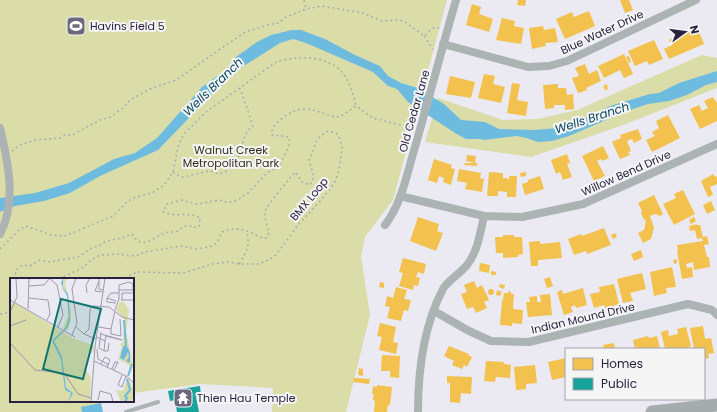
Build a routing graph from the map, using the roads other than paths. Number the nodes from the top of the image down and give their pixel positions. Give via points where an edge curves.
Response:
1 (456, 0) edge
2 (696, 0) edge
3 (444, 44) junction
4 (0, 128) edge
5 (717, 144) edge
6 (400, 196) junction
7 (484, 216) junction
8 (385, 225) dead end
9 (0, 234) edge
10 (434, 311) junction
11 (717, 314) edge
12 (158, 402) dead end
13 (717, 405) edge
14 (126, 412) edge
15 (418, 412) edge
16 (652, 412) edge

1 - 3 street, Old Cedar Lane
2 - 3 street, Blue Water Drive via 567,61 549,66 528,67
3 - 6 street, Old Cedar Lane
4 - 9 street via 10,182 8,207
5 - 7 street, Willow Bend Drive via 583,204 522,217
6 - 7 street, Willow Bend Drive
6 - 8 street, Old Cedar Lane via 394,213
7 - 10 street via 474,254 444,288
10 - 11 street, Indian Mound Drive via 491,341 529,342 688,304 712,310
10 - 15 street via 420,364
12 - 14 lane
13 - 16 main road

